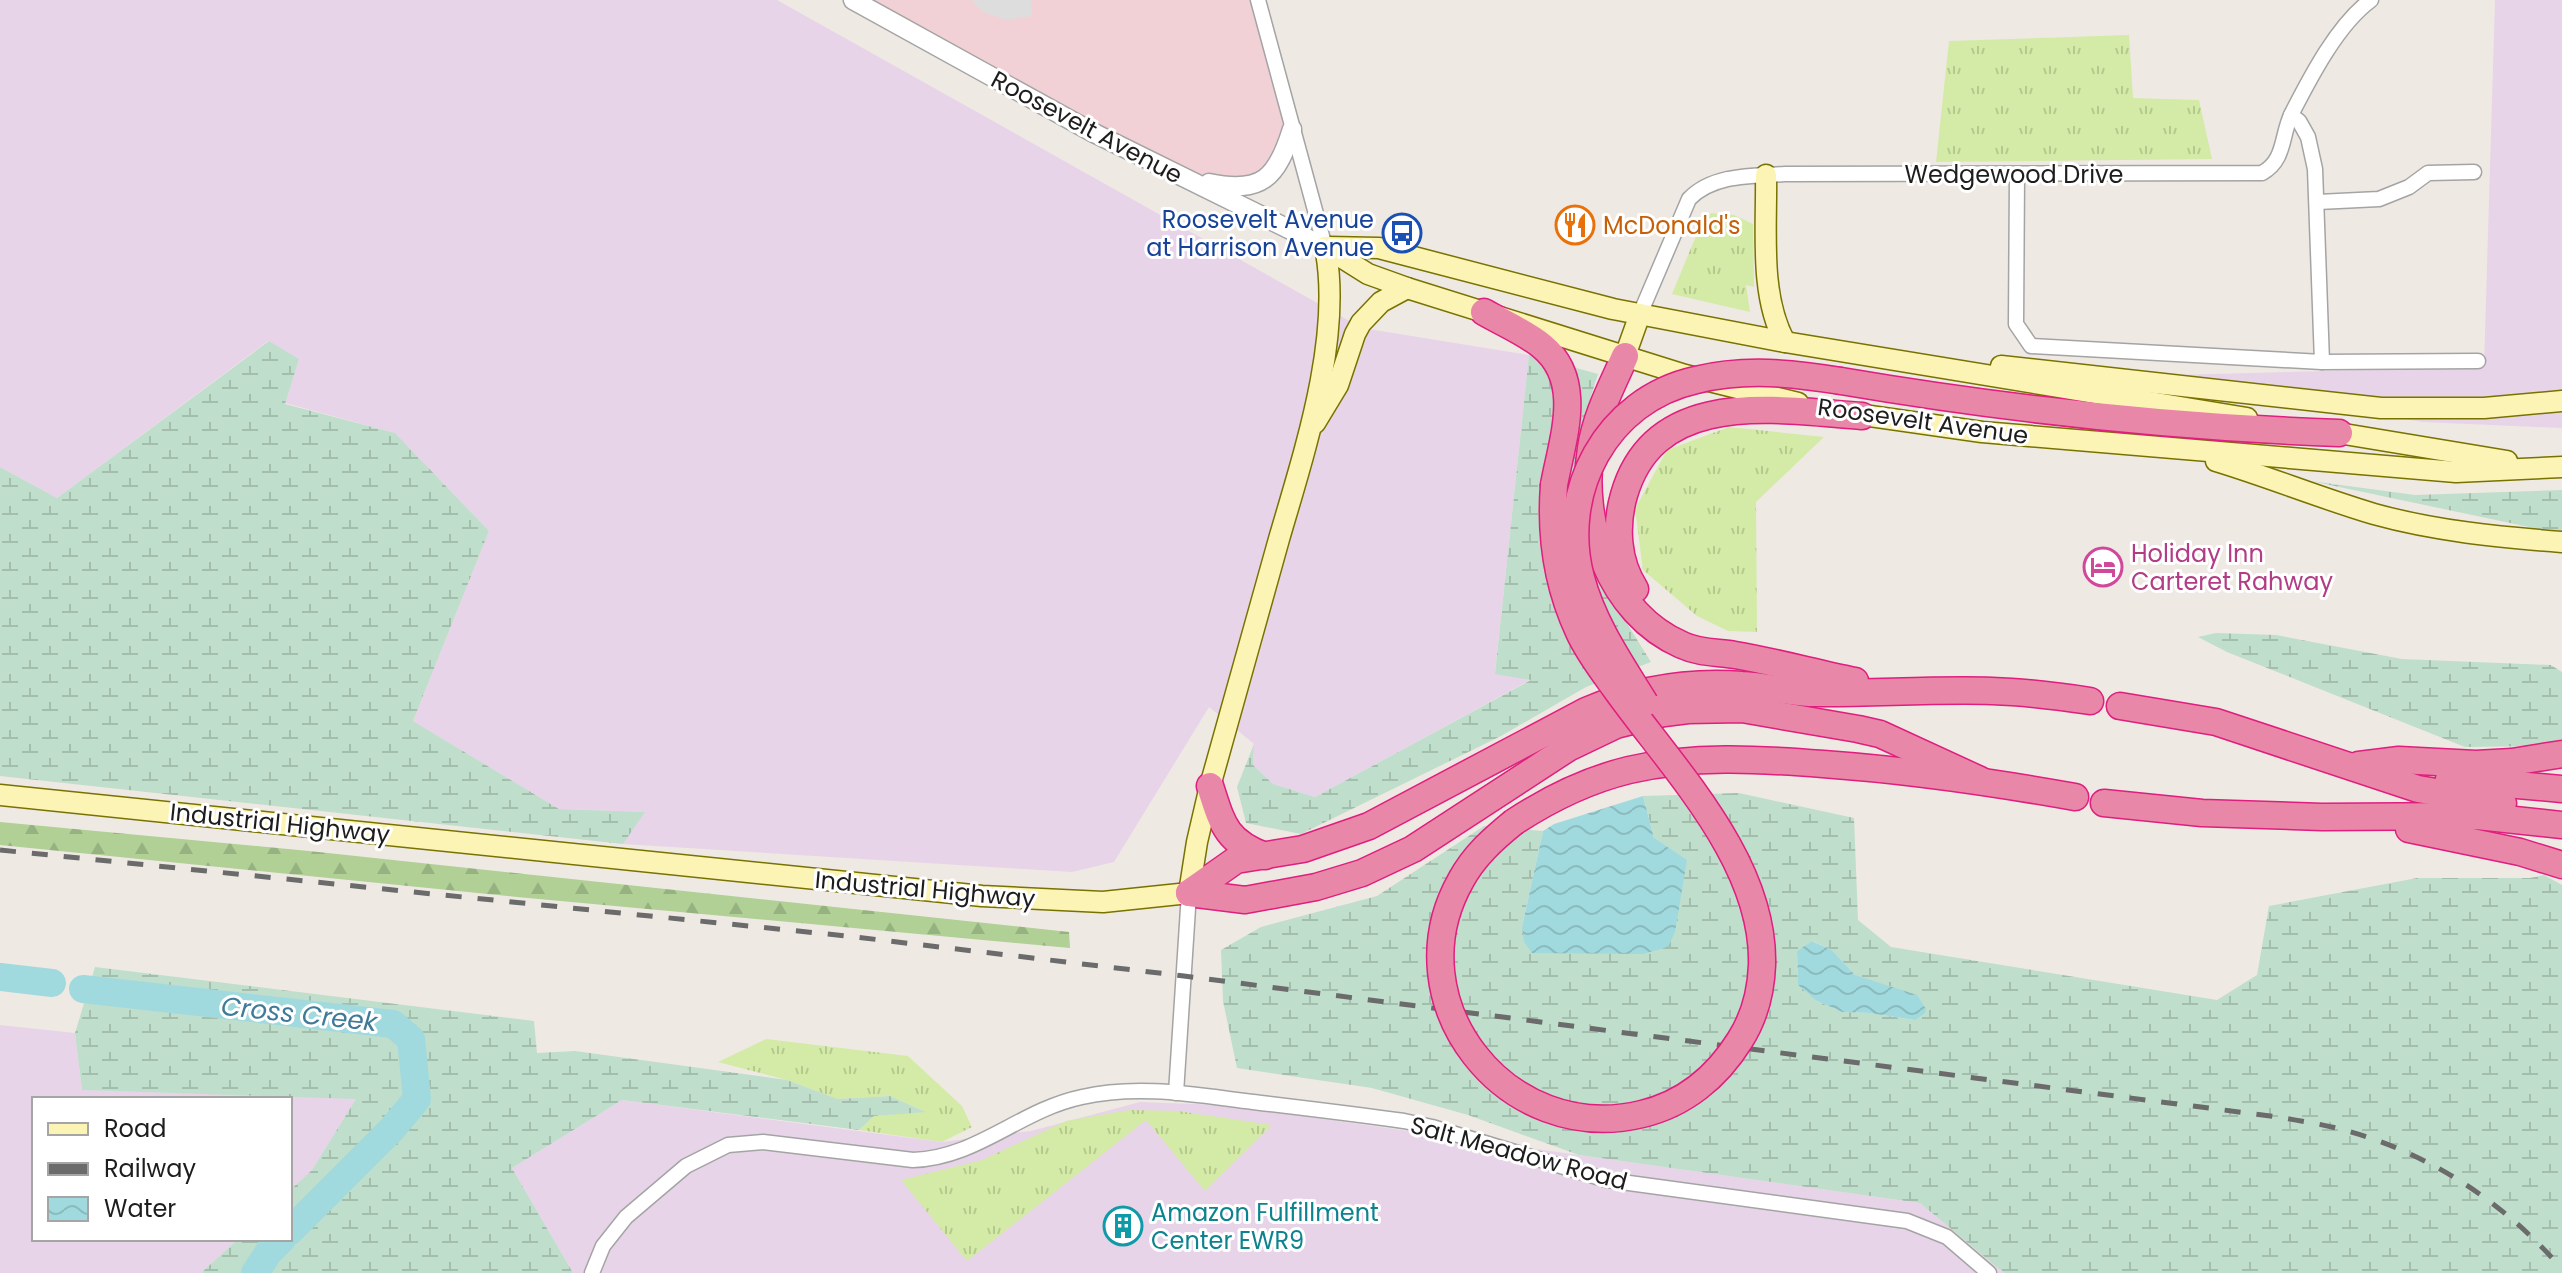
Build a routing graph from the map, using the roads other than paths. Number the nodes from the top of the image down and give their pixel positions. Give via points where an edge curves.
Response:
1 (853, 0) edge
2 (1258, 0) edge
3 (2371, 0) edge
4 (2291, 115) junction
5 (1292, 129) junction
6 (2474, 172) dead end
7 (2017, 174) junction
8 (1766, 175) junction
9 (1179, 177) junction
10 (2318, 202) junction
11 (1325, 247) junction
12 (1407, 288) junction
13 (1484, 312) junction
14 (1640, 314) junction
15 (1785, 342) junction
16 (1625, 356) junction
17 (2478, 361) dead end
18 (2322, 362) junction
19 (1949, 369) junction
20 (2562, 401) edge
21 (1862, 416) junction
22 (1308, 433) junction
23 (2339, 433) junction
24 (2178, 449) junction
25 (2554, 467) edge
26 (2562, 542) edge
27 (1736, 655) junction
28 (1906, 692) junction
29 (2090, 701) dead end
30 (2120, 706) dead end
31 (2562, 754) edge
32 (2355, 766) junction
33 (1980, 780) junction
34 (1210, 786) junction
35 (2562, 789) edge
36 (0, 795) edge
37 (2075, 797) dead end
38 (2104, 803) dead end
39 (2562, 811) edge
40 (1711, 817) junction
41 (2322, 817) junction
42 (2562, 825) edge
43 (2474, 841) junction
44 (2562, 851) edge
45 (1265, 856) junction
46 (2562, 865) edge
47 (1189, 893) junction
48 (1176, 1093) junction
49 (592, 1273) edge
50 (1989, 1273) edge

1 - 9 street, Roosevelt Avenue
2 - 5 street
3 - 4 street, Wedgewood Drive via 2345,24
4 - 7 street, Wedgewood Drive via 2280,156 2262,173
4 - 10 street via 2308,137
5 - 9 street via 1283,158 1268,177 1251,185 1232,188
5 - 11 street
6 - 10 street via 2428,173 2379,199
7 - 8 street, Wedgewood Drive
7 - 18 street via 2016,324 2031,346
8 - 14 street, Wedgewood Drive via 1717,181 1689,199
8 - 15 main road via 1770,302
9 - 11 street, Roosevelt Avenue
10 - 18 street
11 - 12 main road, Roosevelt Avenue via 1368,274
11 - 14 main road, Roosevelt Avenue via 1379,248
11 - 22 main road via 1330,320
12 - 13 main road, Roosevelt Avenue
12 - 22 main road via 1381,302 1361,323 1338,385
13 - 16 main road, Roosevelt Avenue
13 - 40 highway, bridge via 1541,345 1563,375 1567,415 1552,521 1564,594 1579,632 1620,695
14 - 15 main road, Roosevelt Avenue
14 - 16 main road
15 - 19 main road, Roosevelt Avenue
16 - 21 main road, Roosevelt Avenue
16 - 27 highway via 1596,426 1589,466 1596,535 1607,569 1623,597 1662,635 1696,651
17 - 18 street
19 - 20 main road via 2007,366 2381,408
19 - 23 main road, Roosevelt Avenue
21 - 24 main road, Roosevelt Avenue
21 - 27 highway via 1714,413 1664,435 1632,475 1618,536 1632,584 1651,610 1681,633
22 - 34 main road
23 - 25 main road, Roosevelt Avenue
23 - 40 highway, bridge via 2077,416 1797,374 1752,372 1677,385 1642,403 1614,428 1582,485 1575,518 1579,567 1609,642
24 - 25 main road, Roosevelt Avenue via 2456,472
24 - 26 main road via 2405,522
27 - 28 highway
28 - 29 highway via 2016,692
28 - 45 highway via 1805,693 1713,684 1632,695 1564,723 1369,826
30 - 32 highway via 2216,722
31 - 32 highway via 2512,762 2399,760
32 - 35 highway
32 - 39 highway via 2418,789
33 - 37 highway
33 - 40 highway, bridge via 1764,760 1684,762 1603,778 1514,822 1482,850 1453,896 1442,963 1452,1014 1476,1057 1516,1095 1568,1116 1609,1120 1649,1112 1699,1087 1738,1043 1755,1009 1762,965 1758,922 1740,869
33 - 47 highway via 1858,729 1742,709 1664,713 1592,735 1413,849 1362,873 1245,900
34 - 45 highway via 1230,836
34 - 47 main road
36 - 47 main road, Industrial Highway via 982,896 1103,902
38 - 41 highway
41 - 42 highway via 2477,816
41 - 43 highway
43 - 44 highway
43 - 46 highway
45 - 47 highway via 1236,860
47 - 48 street
48 - 49 street, Salt Meadow Road via 1128,1090 1059,1103 958,1153 930,1159 763,1142 728,1145 686,1166 626,1217 603,1246
48 - 50 street, Salt Meadow Road via 1404,1121 1607,1180 1907,1221 1947,1237

